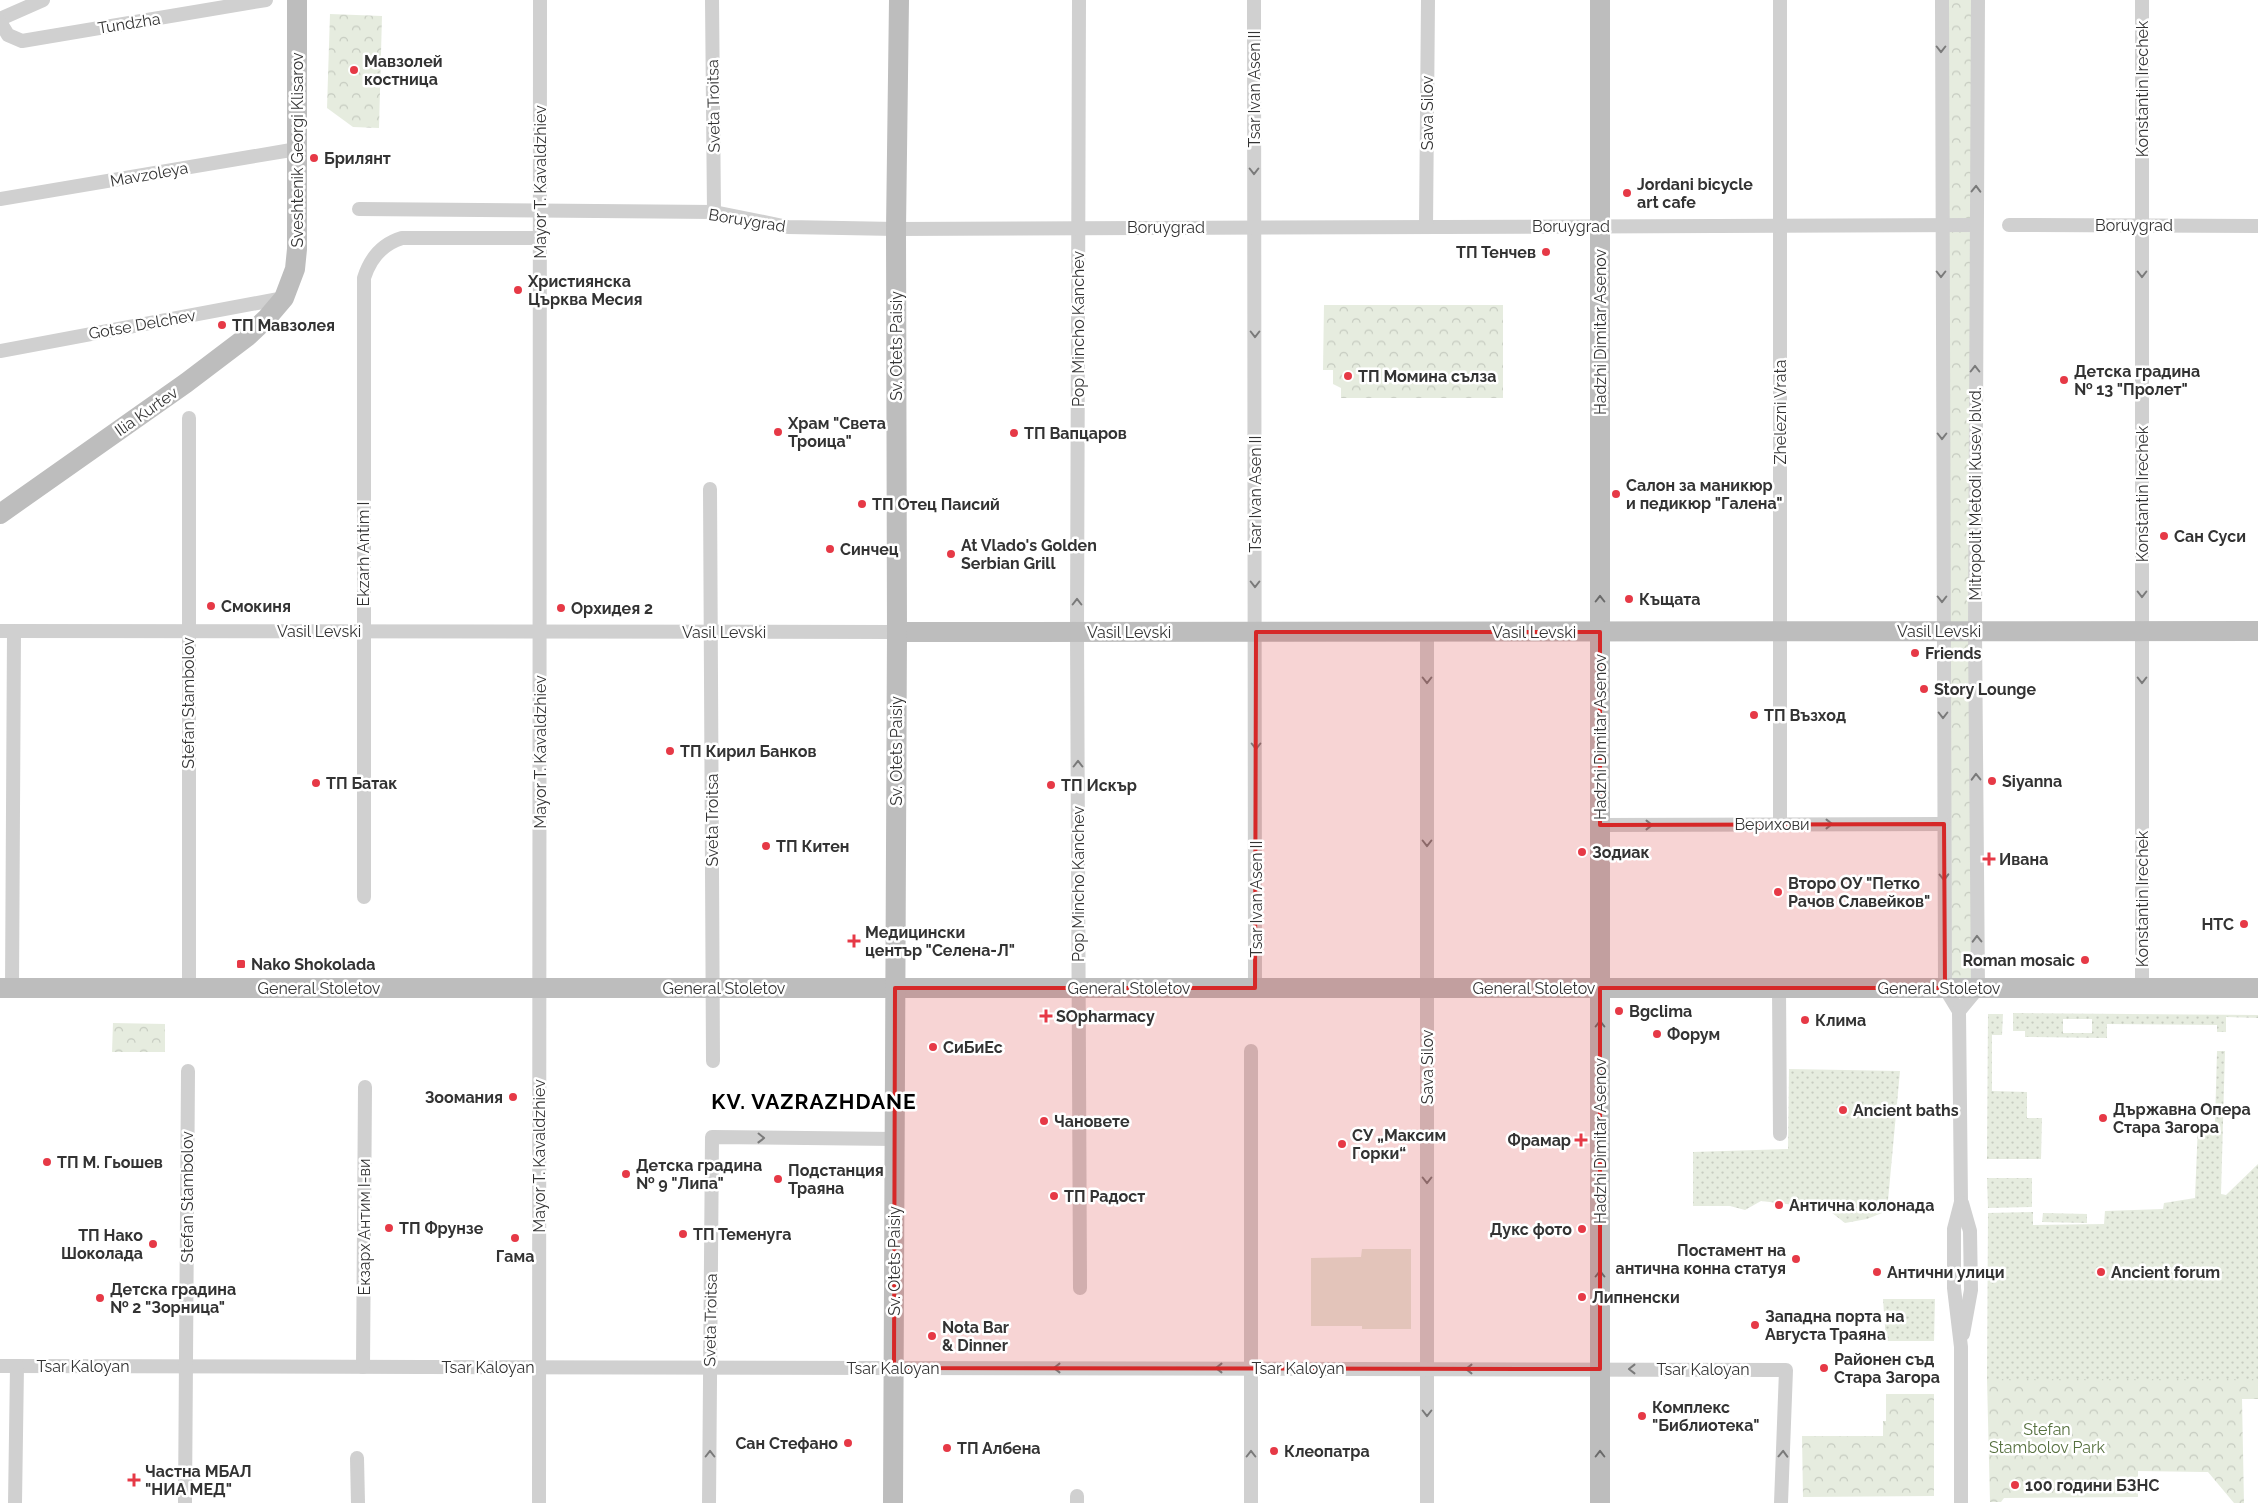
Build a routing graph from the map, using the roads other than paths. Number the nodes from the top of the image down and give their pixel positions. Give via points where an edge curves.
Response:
1 (43, 0) edge
2 (266, 0) edge
3 (297, 0) edge
4 (540, 0) edge
5 (712, 0) edge
6 (899, 0) edge
7 (1079, 0) edge
8 (1254, 0) edge
9 (1428, 0) edge
10 (1600, 0) edge
11 (1780, 0) edge
12 (1942, 0) edge
13 (1978, 0) edge
14 (2142, 0) edge
15 (0, 20) edge
16 (297, 149) junction
17 (0, 199) edge
18 (359, 209) dead end
19 (540, 210) junction
20 (714, 212) junction
21 (1780, 225) junction
22 (1941, 225) junction
23 (1976, 225) junction
24 (2009, 225) dead end
25 (2142, 225) junction
26 (1426, 226) junction
27 (1600, 226) junction
28 (2258, 226) edge
29 (1254, 227) junction
30 (896, 228) junction
31 (1078, 228) junction
32 (540, 238) junction
33 (284, 298) junction
34 (0, 351) edge
35 (188, 418) dead end
36 (710, 489) dead end
37 (0, 514) edge
38 (363, 630) junction
39 (7, 631) edge
40 (187, 631) junction
41 (1780, 631) junction
42 (1942, 631) junction
43 (1975, 631) junction
44 (2142, 631) junction
45 (2258, 631) edge
46 (540, 632) junction
47 (711, 632) junction
48 (897, 632) junction
49 (1077, 632) junction
50 (1256, 632) junction
51 (1427, 632) junction
52 (1600, 632) junction
53 (1780, 824) junction
54 (1944, 824) junction
55 (1600, 825) junction
56 (364, 898) dead end
57 (6, 988) edge
58 (189, 988) junction
59 (540, 988) junction
60 (713, 988) junction
61 (895, 988) junction
62 (1079, 988) junction
63 (1255, 988) junction
64 (1427, 988) junction
65 (1600, 988) junction
66 (1779, 988) junction
67 (1946, 988) junction
68 (1978, 988) junction
69 (2142, 988) junction
70 (2258, 988) edge
71 (1959, 1011) junction
72 (1251, 1051) dead end
73 (713, 1060) dead end
74 (188, 1071) dead end
75 (365, 1087) dead end
76 (1780, 1134) dead end
77 (895, 1139) junction
78 (1961, 1202) junction
79 (1080, 1288) dead end
80 (1961, 1347) junction
81 (0, 1366) edge
82 (17, 1366) junction
83 (186, 1366) junction
84 (363, 1366) junction
85 (539, 1367) junction
86 (710, 1368) junction
87 (894, 1368) junction
88 (1252, 1368) junction
89 (1427, 1369) junction
90 (1600, 1369) junction
91 (357, 1458) dead end
92 (15, 1503) edge
93 (185, 1503) edge
94 (358, 1503) edge
95 (539, 1503) edge
96 (709, 1503) edge
97 (893, 1503) edge
98 (1251, 1503) edge
99 (1427, 1503) edge
100 (1600, 1503) edge
101 (1780, 1503) edge
102 (1961, 1503) edge

1 - 15 street
2 - 15 street, Tundzha via 22,41 8,35
3 - 16 street, Sveshtenik Georgi Klisarov
4 - 19 street, Mayor T. Kavaldzhiev
5 - 20 street, Sveta Troitsa
6 - 30 street, Sv. Otets Paisiy
7 - 31 street, Pop Mincho Kanchev
8 -> 29 street, Tsar Ivan Asen II
9 - 26 street, Sava Silov
10 - 27 street, Hadzhi Dimitar Asenov
11 - 21 street, Zhelezni Vrata
12 -> 22 street, Mitropolit Metodi Kusev blvd.
23 -> 13 street, Mitropolit Metodi Kusev blvd.
14 - 25 street, Konstantin Irechek
16 - 17 street, Mavzoleya
16 - 33 street, Sveshtenik Georgi Klisarov via 297,249
18 - 19 street, Boruygrad
19 - 20 street, Boruygrad
19 - 32 street, Mayor T. Kavaldzhiev
20 - 30 street, Boruygrad via 788,227
21 - 22 street, Boruygrad
21 - 27 street, Boruygrad
21 - 41 street, Zhelezni Vrata
22 - 23 street, Boruygrad
22 -> 42 street, Mitropolit Metodi Kusev blvd.
43 -> 23 street, Mitropolit Metodi Kusev blvd.
24 - 25 street, Boruygrad
25 - 28 street, Boruygrad
25 -> 44 street, Konstantin Irechek
26 - 27 street, Boruygrad
26 - 29 street, Boruygrad
52 -> 27 street, Hadzhi Dimitar Asenov
29 - 31 street, Boruygrad
29 -> 50 street, Tsar Ivan Asen II
30 - 31 street, Boruygrad
30 - 48 street, Sv. Otets Paisiy
49 -> 31 street, Pop Mincho Kanchev
32 - 38 street, Ekzarh Antim I via 402,238 386,245 368,266 363,300
32 - 46 street, Mayor T. Kavaldzhiev
33 - 34 street, Gotse Delchev
33 - 37 street, Ilia Kurtev via 267,318 215,362
35 - 40 street, Stefan Stambolov
36 - 47 street, Sveta Troitsa
38 - 40 street, Vasil Levski
38 - 46 street, Vasil Levski
38 - 56 street, Ekzarh Antim I
39 - 40 street, Vasil Levski
39 - 57 street
40 - 58 street, Stefan Stambolov
41 - 42 street, Vasil Levski
41 - 52 street, Vasil Levski
41 - 53 street, Zhelezni Vrata
42 - 43 street, Vasil Levski
42 -> 54 street, Mitropolit Metodi Kusev blvd.
43 - 44 street, Vasil Levski
68 -> 43 street, Mitropolit Metodi Kusev blvd.
44 - 45 street, Vasil Levski
44 -> 69 street, Konstantin Irechek
46 - 47 street, Vasil Levski
46 - 59 street, Mayor T. Kavaldzhiev
47 - 48 street, Vasil Levski
47 - 60 street, Sveta Troitsa
48 - 49 street, Vasil Levski
48 - 61 street, Sv. Otets Paisiy
49 - 50 street, Vasil Levski
62 -> 49 street, Pop Mincho Kanchev
50 - 51 street, Vasil Levski
50 -> 63 street, Tsar Ivan Asen II
51 - 52 street, Vasil Levski
51 -> 64 street, Sava Silov
52 - 55 street, Hadzhi Dimitar Asenov
53 -> 54 street, Верихови
55 -> 53 street, Верихови
54 -> 67 street, Mitropolit Metodi Kusev blvd.
55 - 65 street, Hadzhi Dimitar Asenov
57 - 58 street, General Stoletov
58 - 59 street, General Stoletov
59 - 60 street, General Stoletov
59 - 85 street, Mayor T. Kavaldzhiev
60 - 61 street, General Stoletov
60 - 73 street, Sveta Troitsa
61 - 62 street, General Stoletov
61 - 77 street, Sv. Otets Paisiy
62 - 63 street, General Stoletov
62 - 79 street, Pop Mincho Kanchev
63 - 64 street, General Stoletov
64 - 65 street, General Stoletov
64 -> 89 street, Sava Silov
65 - 66 street, General Stoletov
90 -> 65 street, Hadzhi Dimitar Asenov
66 - 67 street, General Stoletov
66 - 76 street
67 - 68 street, General Stoletov
67 - 71 street, Mitropolit Metodi Kusev blvd.
68 - 69 street, General Stoletov
68 - 71 street
69 - 70 street, General Stoletov
71 - 78 street, Mitropolit Metodi Kusev blvd.
72 - 88 street
74 - 83 street, Stefan Stambolov
75 - 84 street, Екзарх Антим I-ви
86 -> 77 street, Sveta Troitsa via 712,1137
77 - 87 street, Sv. Otets Paisiy
78 - 80 street, Mitropolit Metodi Kusev blvd. via 1954,1229 1954,1299
78 - 80 street, Mitropolit Metodi Kusev blvd. via 1970,1231 1970,1301
80 - 102 street, Mitropolit Metodi Kusev blvd.
81 - 82 street, Tsar Kaloyan
82 - 83 street, Tsar Kaloyan
82 - 92 street
83 - 84 street, Tsar Kaloyan
83 - 93 street, Stefan Stambolov
84 - 85 street, Tsar Kaloyan
85 - 86 street, Tsar Kaloyan
85 - 95 street, Mayor T. Kavaldzhiev
86 - 87 street, Tsar Kaloyan
96 -> 86 street, Sveta Troitsa
88 -> 87 street, Tsar Kaloyan
87 - 97 street, Sv. Otets Paisiy
88 - 89 street, Tsar Kaloyan
98 -> 88 street
90 -> 89 street, Tsar Kaloyan
89 -> 99 street, Sava Silov
100 -> 90 street, Hadzhi Dimitar Asenov
101 -> 90 street, Tsar Kaloyan via 1786,1370
91 - 94 street

